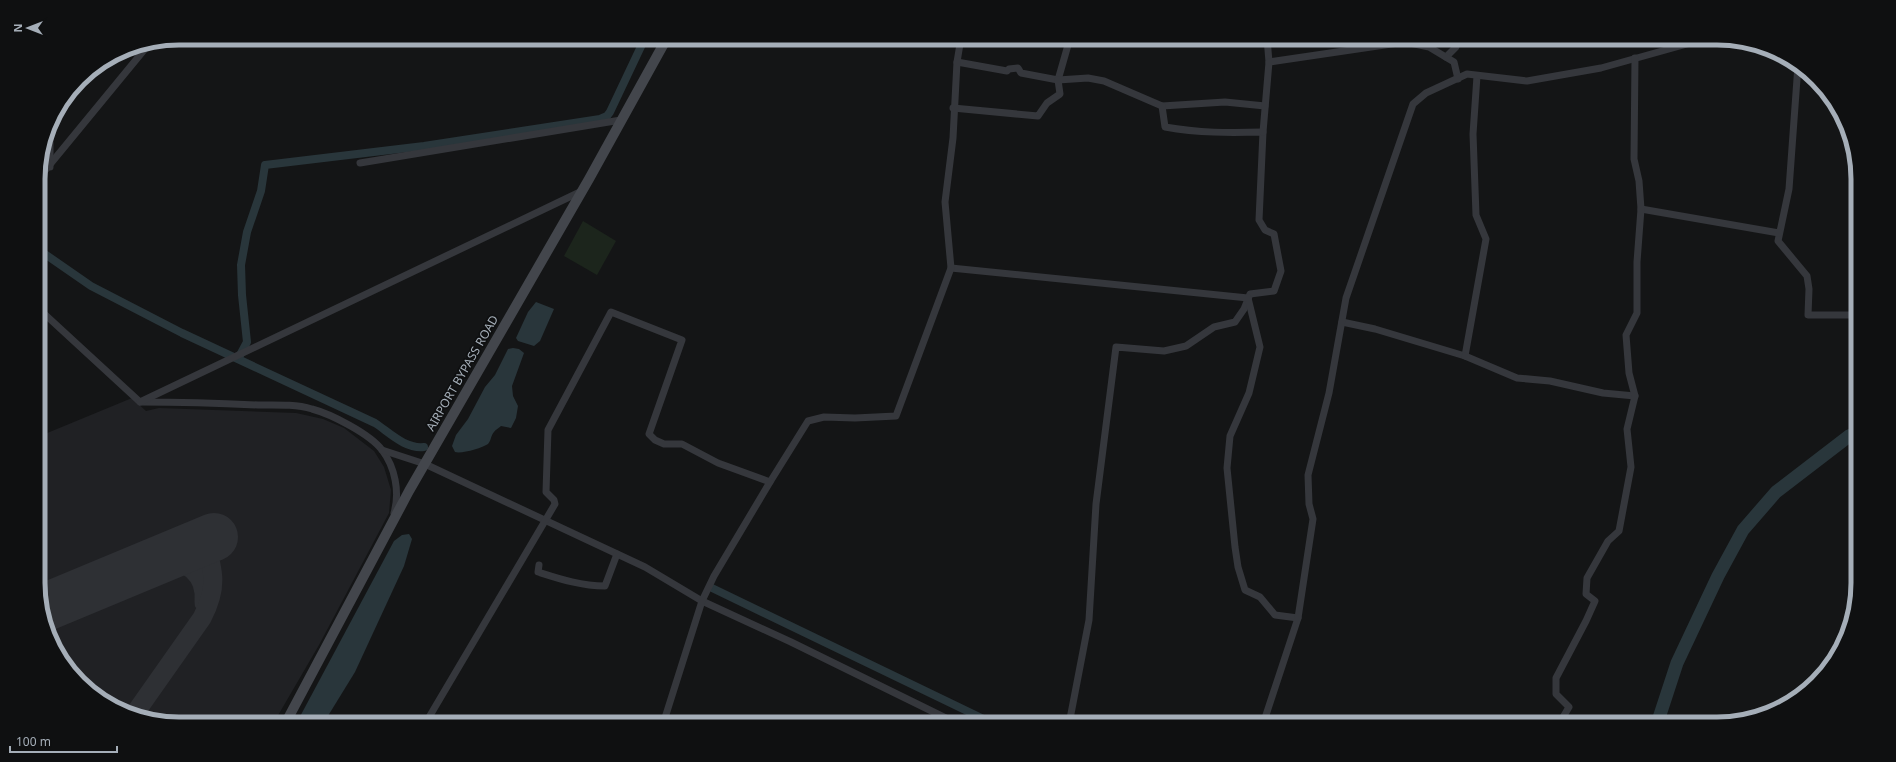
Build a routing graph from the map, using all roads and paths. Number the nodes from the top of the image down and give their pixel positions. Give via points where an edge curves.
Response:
1 (663, 45) edge
2 (960, 45) edge
3 (1068, 45) edge
4 (1267, 45) edge
5 (1387, 45) edge
6 (1419, 45) edge
7 (1456, 45) edge
8 (1683, 45) edge
9 (1381, 46) joint
10 (144, 50) edge
11 (1446, 57) junction
12 (1635, 58) junction
13 (957, 62) junction
14 (1268, 62) junction
15 (1797, 73) edge
16 (1477, 76) junction
17 (1458, 79) junction
18 (1058, 80) junction
19 (1162, 106) junction
20 (1265, 106) junction
21 (953, 108) junction
22 (621, 120) junction
23 (1263, 132) junction
24 (50, 145) edge
25 (360, 163) dead end
26 (50, 167) junction
27 (45, 172) edge
28 (582, 191) junction
29 (1641, 209) junction
30 (1779, 233) junction
31 (951, 268) junction
32 (1248, 298) junction
33 (1851, 314) edge
34 (45, 315) edge
35 (1342, 322) junction
36 (1465, 356) junction
37 (1635, 396) junction
38 (140, 402) junction
39 (382, 450) junction
40 (425, 464) junction
41 (770, 482) junction
42 (546, 522) junction
43 (391, 525) junction
44 (617, 554) junction
45 (539, 564) dead end
46 (702, 601) junction
47 (1298, 618) junction
48 (289, 717) edge
49 (429, 717) edge
50 (665, 717) edge
51 (944, 717) edge
52 (1070, 717) edge
53 (1265, 717) edge
54 (1564, 717) edge

1 - 22 street, AIRPORT BYPASS ROAD
2 - 13 street
3 - 18 street
4 - 14 street
5 - 9 street
6 - 11 street via 1429,47
7 - 11 street
8 - 12 street
9 - 14 street
10 - 26 street
11 - 17 street via 1454,62
12 - 16 street via 1601,68 1527,81
12 - 29 street via 1634,159
13 - 18 street via 1007,71 1018,68 1021,73
13 - 21 street
14 - 20 street
15 - 30 street via 1789,189
16 - 17 street via 1467,74
16 - 36 street via 1473,134 1476,214 1486,239
17 - 35 street via 1426,93 1413,104 1346,298
18 - 19 street via 1088,78 1104,81
18 - 21 street via 1060,94 1047,103 1038,116
19 - 20 street via 1224,102
19 - 23 street via 1165,127 1218,134
20 - 23 street
21 - 31 street via 945,202
22 - 25 street
22 - 28 street, AIRPORT BYPASS ROAD
23 - 32 street via 1259,220 1265,230 1274,234 1281,271 1274,291 1250,294
24 - 26 street
26 - 27 street
28 - 38 street
28 - 40 street, AIRPORT BYPASS ROAD
29 - 30 street
29 - 37 street via 1637,313 1626,335 1629,373
30 - 33 street via 1778,241 1807,276 1808,314
31 - 32 street
31 - 41 street via 896,416 830,416 808,421
32 - 47 street via 1260,347 1249,393 1230,436 1227,468 1237,560 1245,590 1260,597 1275,615
32 - 52 street via 1235,322 1214,327 1186,346 1164,351 1116,347 1096,504 1088,620
34 - 38 street
35 - 36 street via 1375,329
35 - 47 street via 1329,393 1308,476 1309,504 1313,519
36 - 37 street via 1517,378
37 - 54 street via 1627,429 1631,467 1619,531 1608,541 1588,578 1586,594 1595,601 1556,678 1556,694 1569,707
38 - 39 street via 298,406 341,420
39 - 40 street
39 - 43 street via 395,479 396,508
40 - 42 street
40 - 43 street, AIRPORT BYPASS ROAD
41 - 42 street via 718,463 682,444 664,444 648,434 682,340 611,312 548,430 546,492 556,502
41 - 46 street
42 - 44 street
42 - 49 street
43 - 48 street, AIRPORT BYPASS ROAD
44 - 45 street via 605,586 588,586 561,580 538,572
44 - 46 street
46 - 50 street
46 - 51 street
47 - 53 street

